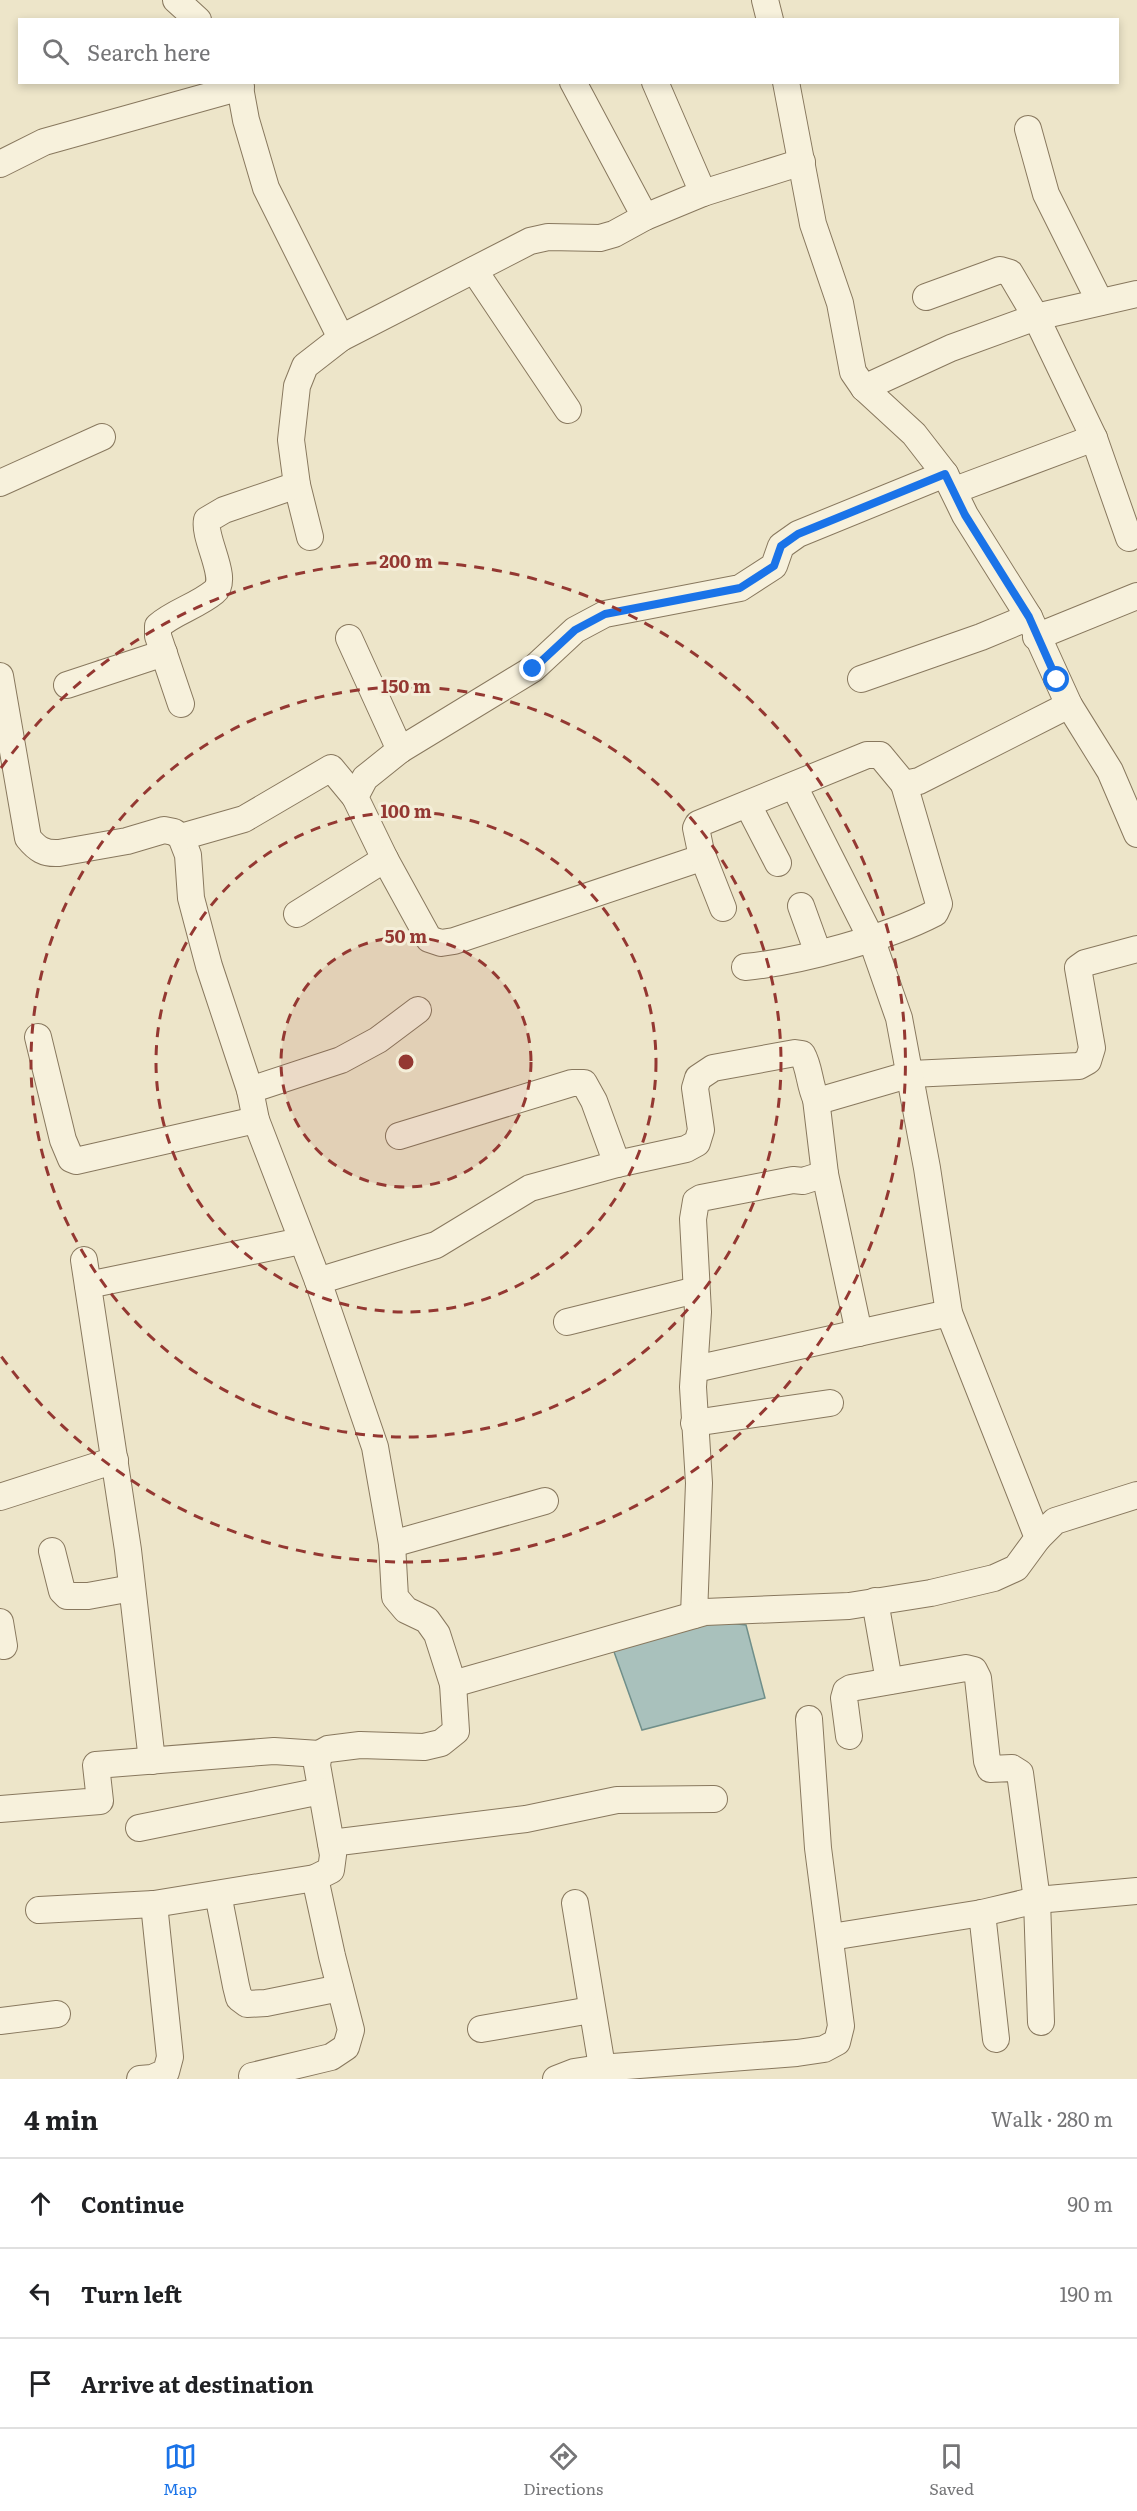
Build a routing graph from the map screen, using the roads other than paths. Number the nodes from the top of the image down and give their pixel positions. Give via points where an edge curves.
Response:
1 (176, 0) edge
2 (765, 0) edge
3 (196, 18) edge
4 (770, 18) edge
5 (574, 84) edge
6 (656, 84) edge
7 (786, 84) edge
8 (240, 85) edge
9 (1028, 129) dead end
10 (802, 162) junction
11 (0, 164) edge
12 (703, 193) junction
13 (645, 217) junction
14 (474, 270) junction
15 (926, 297) dead end
16 (1135, 301) edge
17 (1100, 302) junction
18 (1036, 317) junction
19 (341, 338) junction
20 (864, 388) junction
21 (568, 410) dead end
22 (102, 437) dead end
23 (1094, 438) junction
24 (950, 482) junction
25 (0, 483) edge
26 (297, 485) junction
27 (310, 537) dead end
28 (1129, 538) dead end
29 (1137, 596) edge
30 (1033, 627) junction
31 (349, 638) dead end
32 (164, 653) junction
33 (0, 676) edge
34 (861, 679) dead end
35 (68, 685) dead end
36 (181, 704) dead end
37 (1069, 705) junction
38 (400, 750) junction
39 (904, 784) junction
40 (794, 786) junction
41 (355, 797) junction
42 (747, 805) junction
43 (1137, 834) edge
44 (181, 837) junction
45 (701, 852) junction
46 (385, 859) junction
47 (778, 863) dead end
48 (801, 906) dead end
49 (723, 908) dead end
50 (297, 914) dead end
51 (871, 938) junction
52 (1137, 949) edge
53 (818, 952) junction
54 (745, 967) dead end
55 (418, 1010) dead end
56 (38, 1037) dead end
57 (910, 1074) junction
58 (249, 1090) junction
59 (816, 1099) junction
60 (256, 1120) junction
61 (399, 1136) dead end
62 (617, 1164) junction
63 (825, 1174) junction
64 (301, 1241) junction
65 (318, 1281) junction
66 (696, 1290) junction
67 (948, 1313) junction
68 (567, 1322) dead end
69 (859, 1333) junction
70 (695, 1369) junction
71 (830, 1403) dead end
72 (694, 1424) junction
73 (115, 1460) junction
74 (1137, 1495) edge
75 (0, 1497) edge
76 (545, 1501) dead end
77 (1038, 1538) junction
78 (392, 1544) junction
79 (52, 1551) dead end
80 (132, 1588) junction
81 (875, 1602) junction
82 (694, 1615) junction
83 (889, 1681) junction
84 (453, 1684) junction
85 (810, 1719) dead end
86 (849, 1736) dead end
87 (319, 1754) junction
88 (152, 1761) junction
89 (321, 1791) junction
90 (714, 1798) dead end
91 (0, 1809) edge
92 (139, 1828) dead end
93 (331, 1843) junction
94 (315, 1878) junction
95 (1137, 1891) edge
96 (218, 1894) junction
97 (1037, 1900) junction
98 (575, 1903) dead end
99 (154, 1904) junction
100 (39, 1910) dead end
101 (982, 1913) junction
102 (831, 1937) junction
103 (340, 1988) junction
104 (591, 2010) junction
105 (57, 2014) dead end
106 (0, 2021) edge
107 (1041, 2022) dead end
108 (481, 2030) dead end
109 (996, 2038) dead end
110 (304, 2072) edge
111 (602, 2073) edge
112 (252, 2076) dead end
113 (140, 2079) edge
114 (556, 2079) edge

1 - 3 street
2 - 4 street
5 - 13 street
6 - 12 street
7 - 10 street
8 - 11 street via 44,142
8 - 19 street via 266,188
9 - 17 street via 1046,194
10 - 12 street
10 - 20 street via 813,224 840,303 853,372
12 - 13 street
13 - 14 street via 600,238 548,237 530,241
14 - 19 street
14 - 21 street
15 - 18 street via 1000,270 1010,273
16 - 17 street
17 - 18 street
18 - 20 street via 951,348
18 - 23 street
19 - 26 street via 305,366 297,386 291,440
20 - 24 street via 914,434
22 - 25 street
23 - 24 street
23 - 28 street
24 - 30 street via 965,515
24 - 38 street via 798,534 781,546 774,566 740,588 605,614 575,630 533,669
26 - 27 street
26 - 32 street via 224,510 207,520 205,527 218,570 217,590 158,626
29 - 30 street
30 - 34 street via 981,637
30 - 37 street
31 - 38 street
32 - 35 street
32 - 36 street
33 - 44 street via 28,838 36,849 59,853 164,831
37 - 39 street via 919,781
37 - 43 street via 1110,771
38 - 41 street via 365,778
39 - 40 street via 880,755 867,755
39 - 51 street via 939,904 935,913 926,918
40 - 42 street
40 - 51 street
41 - 44 street via 331,768 244,819
41 - 46 street
42 - 45 street via 698,824
42 - 47 street
44 - 58 street via 188,855 191,898 209,966
45 - 46 street via 695,860 678,867 441,944 429,939
45 - 49 street
46 - 50 street
48 - 53 street
51 - 53 street
51 - 57 street via 899,1018
52 - 57 street via 1078,968 1092,1048 1088,1061 1079,1065
53 - 54 street via 774,965
55 - 58 street via 378,1040 341,1060
56 - 60 street via 63,1140 71,1159 76,1161
57 - 59 street
57 - 67 street
58 - 60 street
59 - 62 street via 802,1054 713,1068 698,1078 695,1088 701,1130 697,1143 686,1149
59 - 63 street
60 - 64 street
61 - 62 street via 572,1083 584,1083
62 - 65 street via 530,1188 436,1245
63 - 66 street via 696,1201
63 - 69 street
64 - 65 street
64 - 73 street via 86,1272
65 - 78 street via 375,1447
66 - 68 street
66 - 70 street
67 - 69 street
67 - 77 street
69 - 70 street
70 - 72 street
71 - 72 street
72 - 82 street via 699,1483
73 - 75 street
73 - 80 street
74 - 77 street via 1055,1521
76 - 78 street
77 - 81 street via 1016,1568 994,1578
78 - 84 street via 395,1597 406,1610 427,1620 437,1634
79 - 80 street via 62,1591 67,1596
80 - 88 street
81 - 82 street
81 - 83 street
82 - 84 street
83 - 86 street via 846,1691
83 - 97 street via 966,1668 974,1670 990,1769 1012,1768 1020,1773
84 - 87 street via 456,1731 441,1743 424,1747 360,1745
85 - 102 street via 818,1848
87 - 88 street via 274,1751
87 - 89 street
88 - 91 street via 96,1765 100,1801
89 - 92 street
89 - 93 street
90 - 93 street via 617,1800 526,1819
93 - 94 street via 331,1870
94 - 96 street
94 - 103 street
95 - 97 street
96 - 99 street
96 - 103 street via 239,1998 247,2004 266,2003
97 - 101 street
97 - 107 street
98 - 104 street
99 - 100 street
99 - 113 street via 170,2057 166,2072
101 - 102 street
101 - 109 street
102 - 111 street via 841,2026 837,2042 824,2049 797,2053
103 - 110 street via 351,2030 346,2047
104 - 108 street
104 - 111 street
105 - 106 street
110 - 112 street
111 - 114 street via 574,2072

